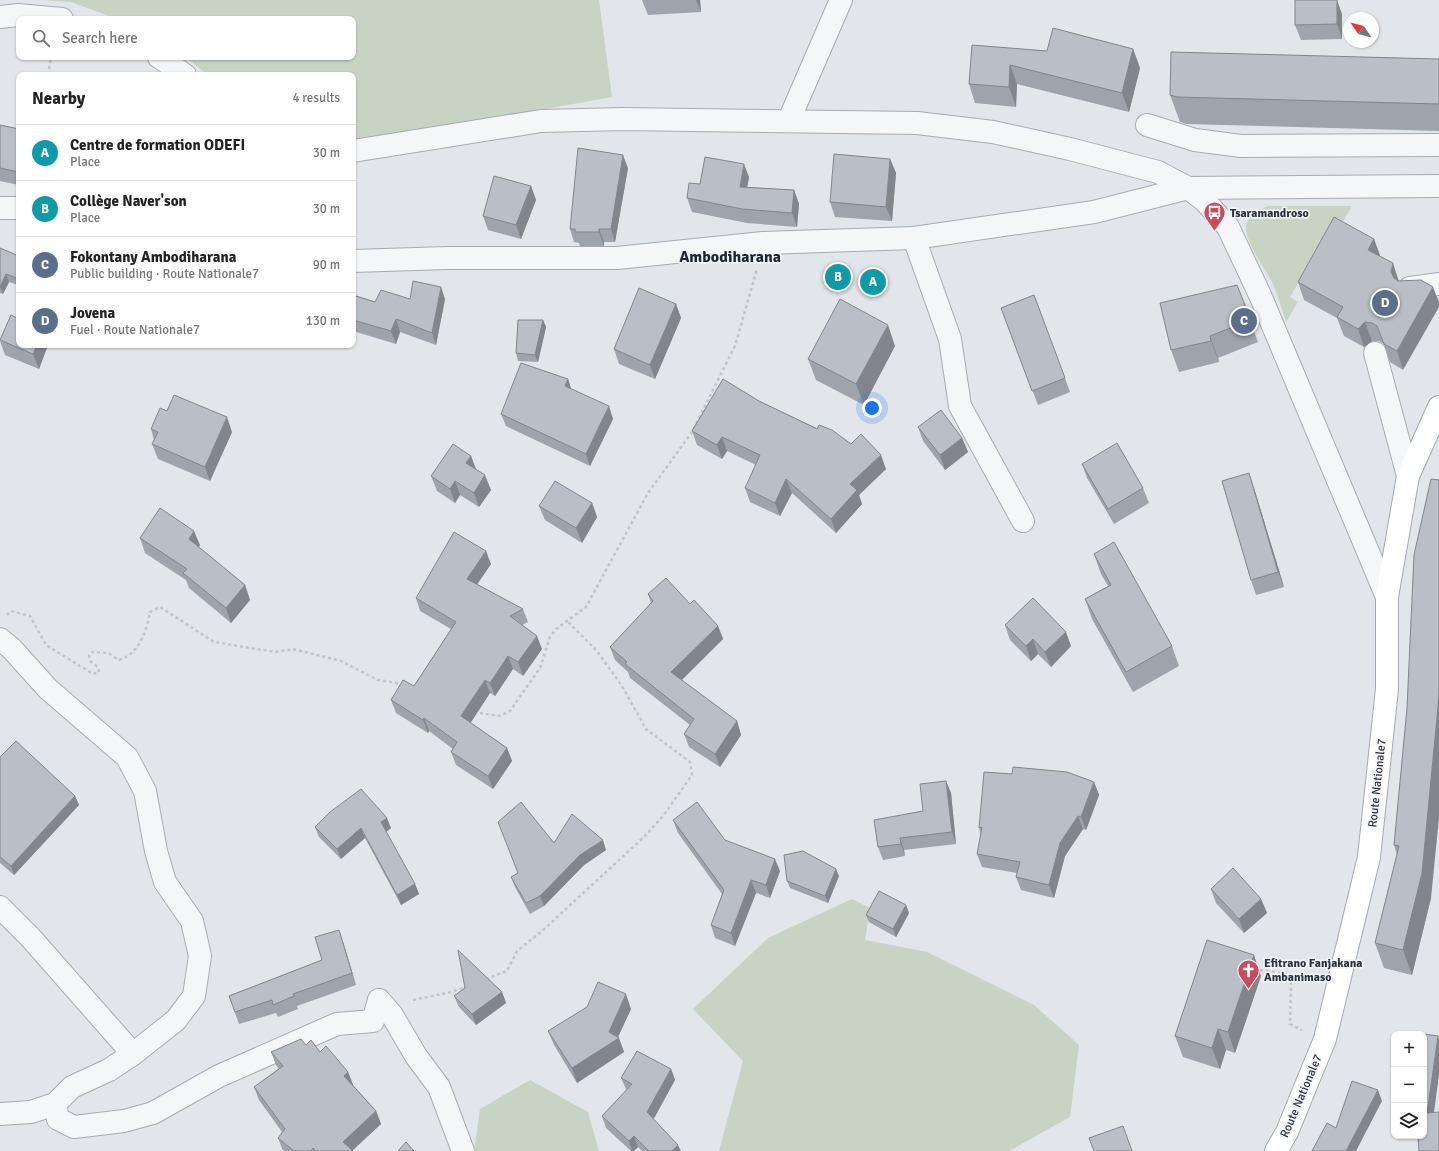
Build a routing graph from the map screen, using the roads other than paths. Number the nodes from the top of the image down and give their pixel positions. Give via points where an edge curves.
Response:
1 (841, 0) edge
2 (0, 16) edge
3 (29, 16) edge
4 (164, 60) edge
5 (181, 72) edge
6 (789, 120) junction
7 (1147, 125) dead end
8 (1439, 145) edge
9 (356, 151) edge
10 (1439, 186) edge
11 (1188, 188) junction
12 (0, 208) edge
13 (16, 208) edge
14 (914, 238) junction
15 (356, 261) edge
16 (1439, 284) edge
17 (1410, 288) edge
18 (1375, 353) dead end
19 (1439, 408) edge
20 (1408, 476) junction
21 (1023, 520) dead end
22 (1387, 597) junction
23 (2, 629) edge
24 (0, 907) edge
25 (133, 1054) junction
26 (55, 1104) junction
27 (0, 1114) edge
28 (463, 1151) edge
29 (1276, 1151) edge

1 - 6 street
2 - 3 street
4 - 5 street
6 - 9 street via 541,121
6 - 11 street via 917,123 993,132 1070,148 1158,172
7 - 8 street via 1195,140 1240,146
10 - 11 street
11 - 14 street via 1094,212
11 - 22 street via 1205,201 1228,227 1260,296
12 - 13 street
14 - 15 street via 763,243 617,258
14 - 21 street via 950,339 960,406
16 - 17 street
18 - 20 street
19 - 20 main road, Route Nationale7
20 - 22 main road, Route Nationale7
22 - 29 main road, Route Nationale7 via 1386,689 1369,857 1325,1039 1290,1125
23 - 25 street via 12,648 48,689 127,757 145,791 156,851 165,882 192,921 200,956 194,996 176,1020
24 - 25 street via 30,937
25 - 26 street via 109,1070 72,1087
26 - 27 street via 31,1112
26 - 28 street via 58,1119 74,1127 124,1121 153,1113 219,1076 337,1024 373,1020 379,1000 392,1015 438,1087

